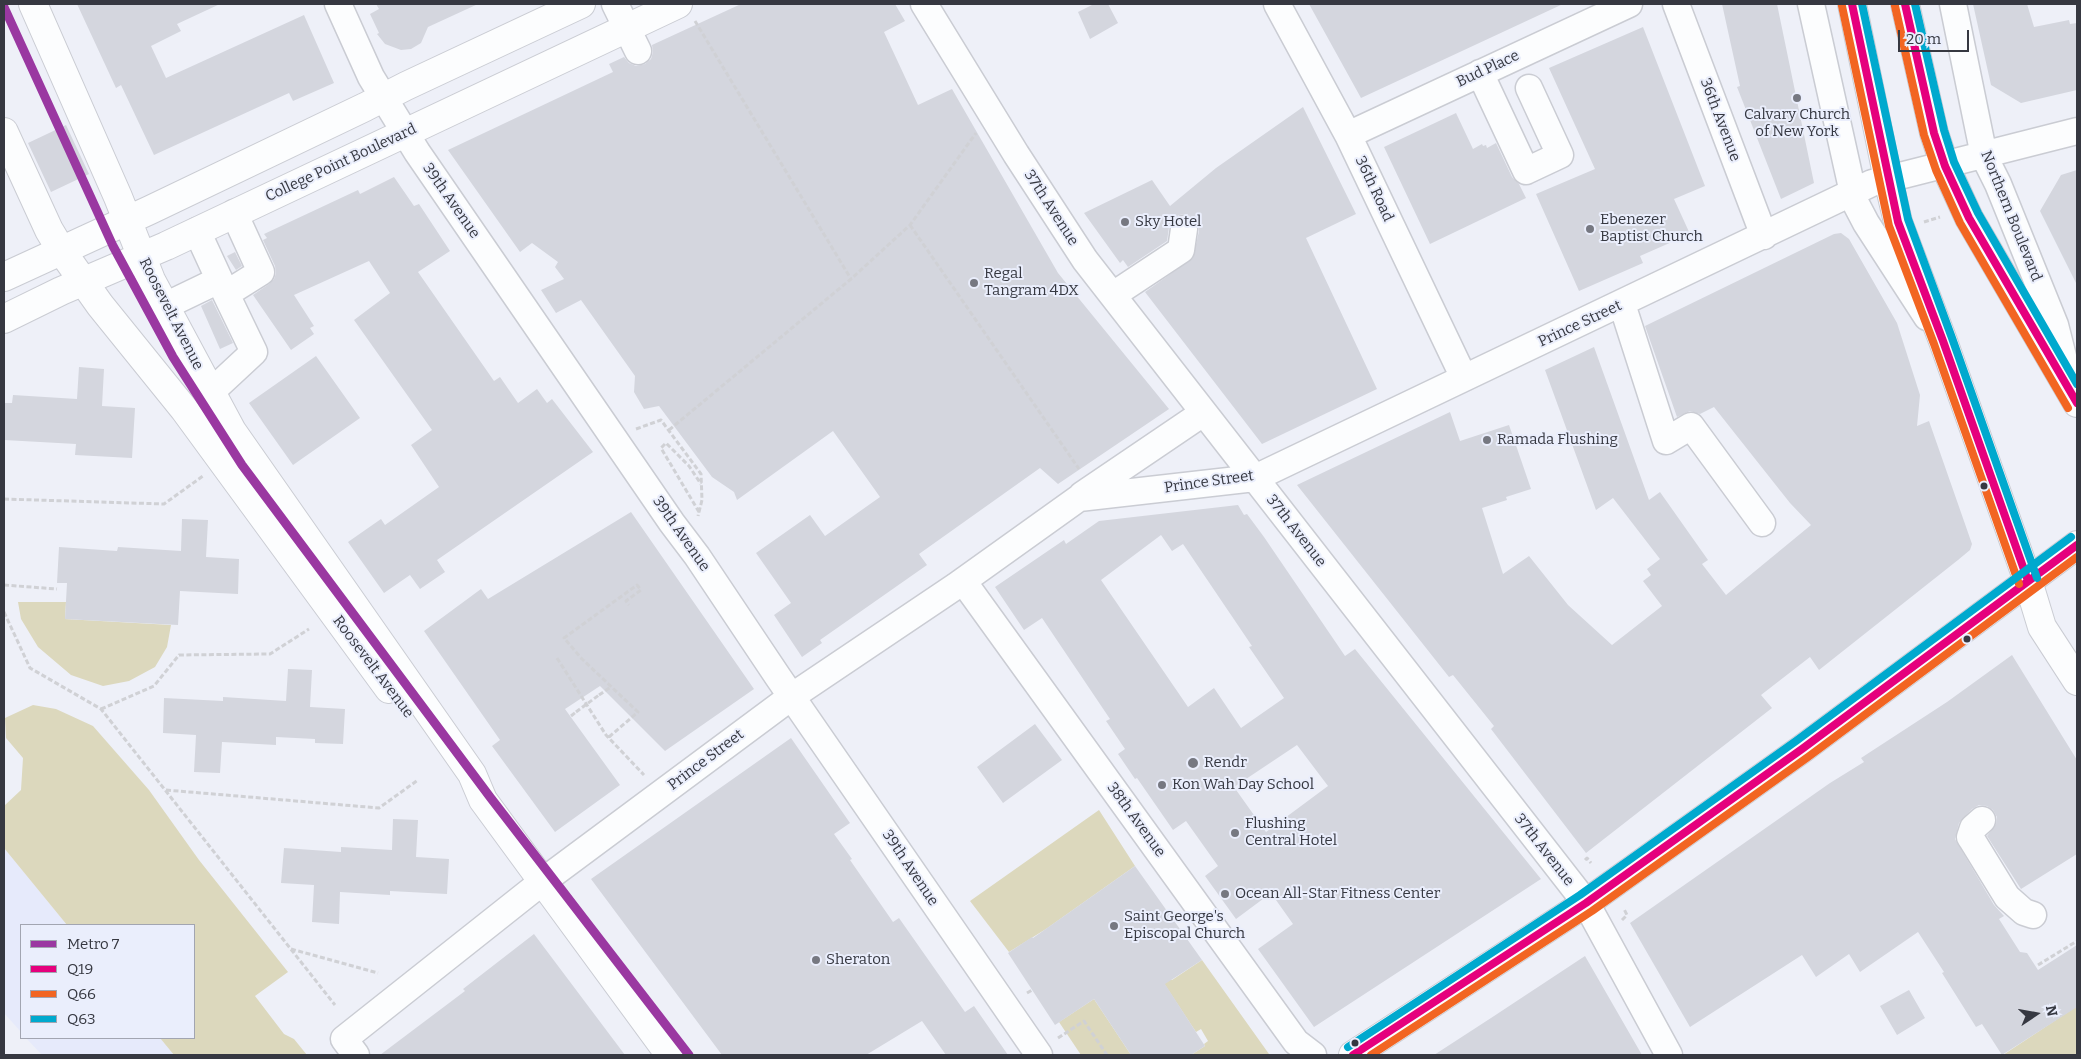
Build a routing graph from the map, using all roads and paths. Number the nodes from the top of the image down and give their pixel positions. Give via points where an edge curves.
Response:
1 (33, 4) edge
2 (338, 4) edge
3 (581, 4) edge
4 (615, 4) edge
5 (924, 4) edge
6 (1277, 4) edge
7 (1629, 4) edge
8 (1676, 4) edge
9 (1811, 4) edge
10 (1852, 4) edge
11 (1905, 4) edge
12 (1953, 4) edge
13 (686, 11) edge
14 (632, 40) junction
15 (1480, 73) junction
16 (1529, 88) dead end
17 (384, 98) junction
18 (2077, 131) edge
19 (4, 132) edge
20 (405, 132) junction
21 (977, 132) dead end
22 (1348, 135) junction
23 (1984, 156) junction
24 (1945, 166) junction
25 (1888, 179) junction
26 (1853, 192) junction
27 (234, 213) junction
28 (1940, 218) dead end
29 (127, 220) junction
30 (1924, 222) dead end
31 (910, 225) junction
32 (1184, 229) dead end
33 (197, 231) junction
34 (1764, 236) junction
35 (61, 250) junction
36 (141, 256) junction
37 (4, 277) edge
38 (850, 279) junction
39 (83, 281) junction
40 (223, 287) junction
41 (1112, 295) junction
42 (1622, 304) junction
43 (165, 306) junction
44 (4, 319) edge
45 (1943, 341) junction
46 (1464, 378) junction
47 (211, 392) junction
48 (2075, 400) edge
49 (1203, 412) junction
50 (632, 430) dead end
51 (669, 430) junction
52 (1079, 470) dead end
53 (206, 474) dead end
54 (1255, 478) junction
55 (702, 484) junction
56 (1079, 498) junction
57 (4, 499) edge
58 (699, 512) junction
59 (697, 521) dead end
60 (1762, 523) dead end
61 (2077, 544) edge
62 (963, 581) junction
63 (2028, 581) junction
64 (4, 584) edge
65 (57, 589) dead end
66 (629, 605) dead end
67 (4, 612) edge
68 (309, 629) dead end
69 (557, 658) dead end
70 (2077, 680) edge
71 (612, 687) junction
72 (792, 697) junction
73 (101, 709) junction
74 (571, 716) dead end
75 (609, 737) junction
76 (644, 775) dead end
77 (418, 780) dead end
78 (165, 790) junction
79 (483, 800) junction
80 (1982, 820) dead end
81 (1587, 858) dead end
82 (1591, 863) dead end
83 (542, 882) junction
84 (1586, 903) junction
85 (1624, 909) dead end
86 (2033, 915) dead end
87 (1620, 921) dead end
88 (2077, 940) edge
89 (291, 949) junction
90 (2038, 965) dead end
91 (378, 973) dead end
92 (1032, 990) dead end
93 (1027, 993) dead end
94 (335, 1005) dead end
95 (1058, 1038) dead end
96 (350, 1047) edge
97 (670, 1055) edge
98 (1039, 1055) edge
99 (1107, 1055) edge
100 (1312, 1055) edge
101 (1354, 1055) edge
102 (1669, 1055) edge

1 - 29 main road, Roosevelt Avenue
2 - 17 street, 39th Avenue
3 - 17 main road
4 - 14 street
5 - 41 street, 37th Avenue via 1016,154 1085,260
6 - 22 street, 36th Road
7 - 15 street, Bud Place
8 - 34 street, 36th Avenue
9 - 26 street
10 - 25 main road
11 - 24 main road, Northern Boulevard via 1932,126
12 - 23 street, Northern Boulevard
13 - 14 main road, College Point Boulevard
13 - 38 path
14 - 20 main road, College Point Boulevard
15 - 16 street via 1526,172 1560,154
15 - 22 street, Bud Place
17 - 20 street, 39th Avenue
17 - 29 main road
18 - 23 street, Prince Street
19 - 35 main road, Roosevelt Avenue
20 - 27 main road, College Point Boulevard
20 - 72 street, 39th Avenue
21 - 31 path
22 - 46 street, 36th Road
23 - 24 street, Prince Street
23 - 48 street, Northern Boulevard via 2055,325
24 - 25 street, Prince Street
24 - 48 main road, Northern Boulevard via 1970,218
25 - 26 street, Prince Street
25 - 45 main road via 1898,222
26 - 34 street, Prince Street
26 - 45 street via 1866,222
27 - 33 main road, College Point Boulevard
27 - 40 street via 261,272
28 - 30 path
29 - 35 main road
29 - 36 main road, Roosevelt Avenue
31 - 38 path
31 - 52 path
32 - 41 street via 1181,250
33 - 36 main road, College Point Boulevard
33 - 40 street
34 - 42 street, Prince Street
35 - 37 main road
35 - 39 main road, Roosevelt Avenue
36 - 39 main road, College Point Boulevard
36 - 43 main road, Roosevelt Avenue
38 - 51 path
39 - 44 main road, College Point Boulevard
39 - 79 main road, Roosevelt Avenue via 184,409 459,783
40 - 43 street
40 - 47 street via 254,352
41 - 49 street, 37th Avenue
42 - 46 street, Prince Street
42 - 60 street via 1666,441 1691,426
43 - 47 main road, Roosevelt Avenue
45 - 63 main road
46 - 54 street, Prince Street
47 - 79 main road, Roosevelt Avenue via 232,431 472,774
49 - 54 street, 37th Avenue
49 - 56 street, Prince Street
50 - 51 path via 662,420
51 - 55 path via 701,474
53 - 57 path via 164,504
54 - 56 street, Prince Street
54 - 84 street, 37th Avenue
55 - 58 path
55 - 58 path via 690,466 666,443 661,448
56 - 62 street, Prince Street
58 - 59 path
61 - 63 main road
62 - 72 street, Prince Street
62 - 100 street, 38th Avenue via 1296,1042
63 - 70 main road via 2042,627
63 - 84 main road via 1802,749
64 - 65 path
66 - 71 path via 626,601 641,590 637,586 564,638
67 - 73 path via 30,668
68 - 73 path via 270,654 180,655 154,686
69 - 75 path
71 - 74 path, bridge
71 - 75 path via 638,712
72 - 83 street, Prince Street
72 - 98 street, 39th Avenue
73 - 78 path
75 - 76 path
77 - 78 path via 379,808
78 - 89 path
79 - 83 main road, Roosevelt Avenue
80 - 86 street via 1973,828 1970,837 2007,897
81 - 82 path
83 - 96 street, Prince Street
83 - 97 main road, Roosevelt Avenue
84 - 101 main road
84 - 102 street, 37th Avenue
85 - 87 path via 1627,915
88 - 90 path
89 - 91 path
89 - 94 path
92 - 93 path
95 - 99 path via 1084,1021

